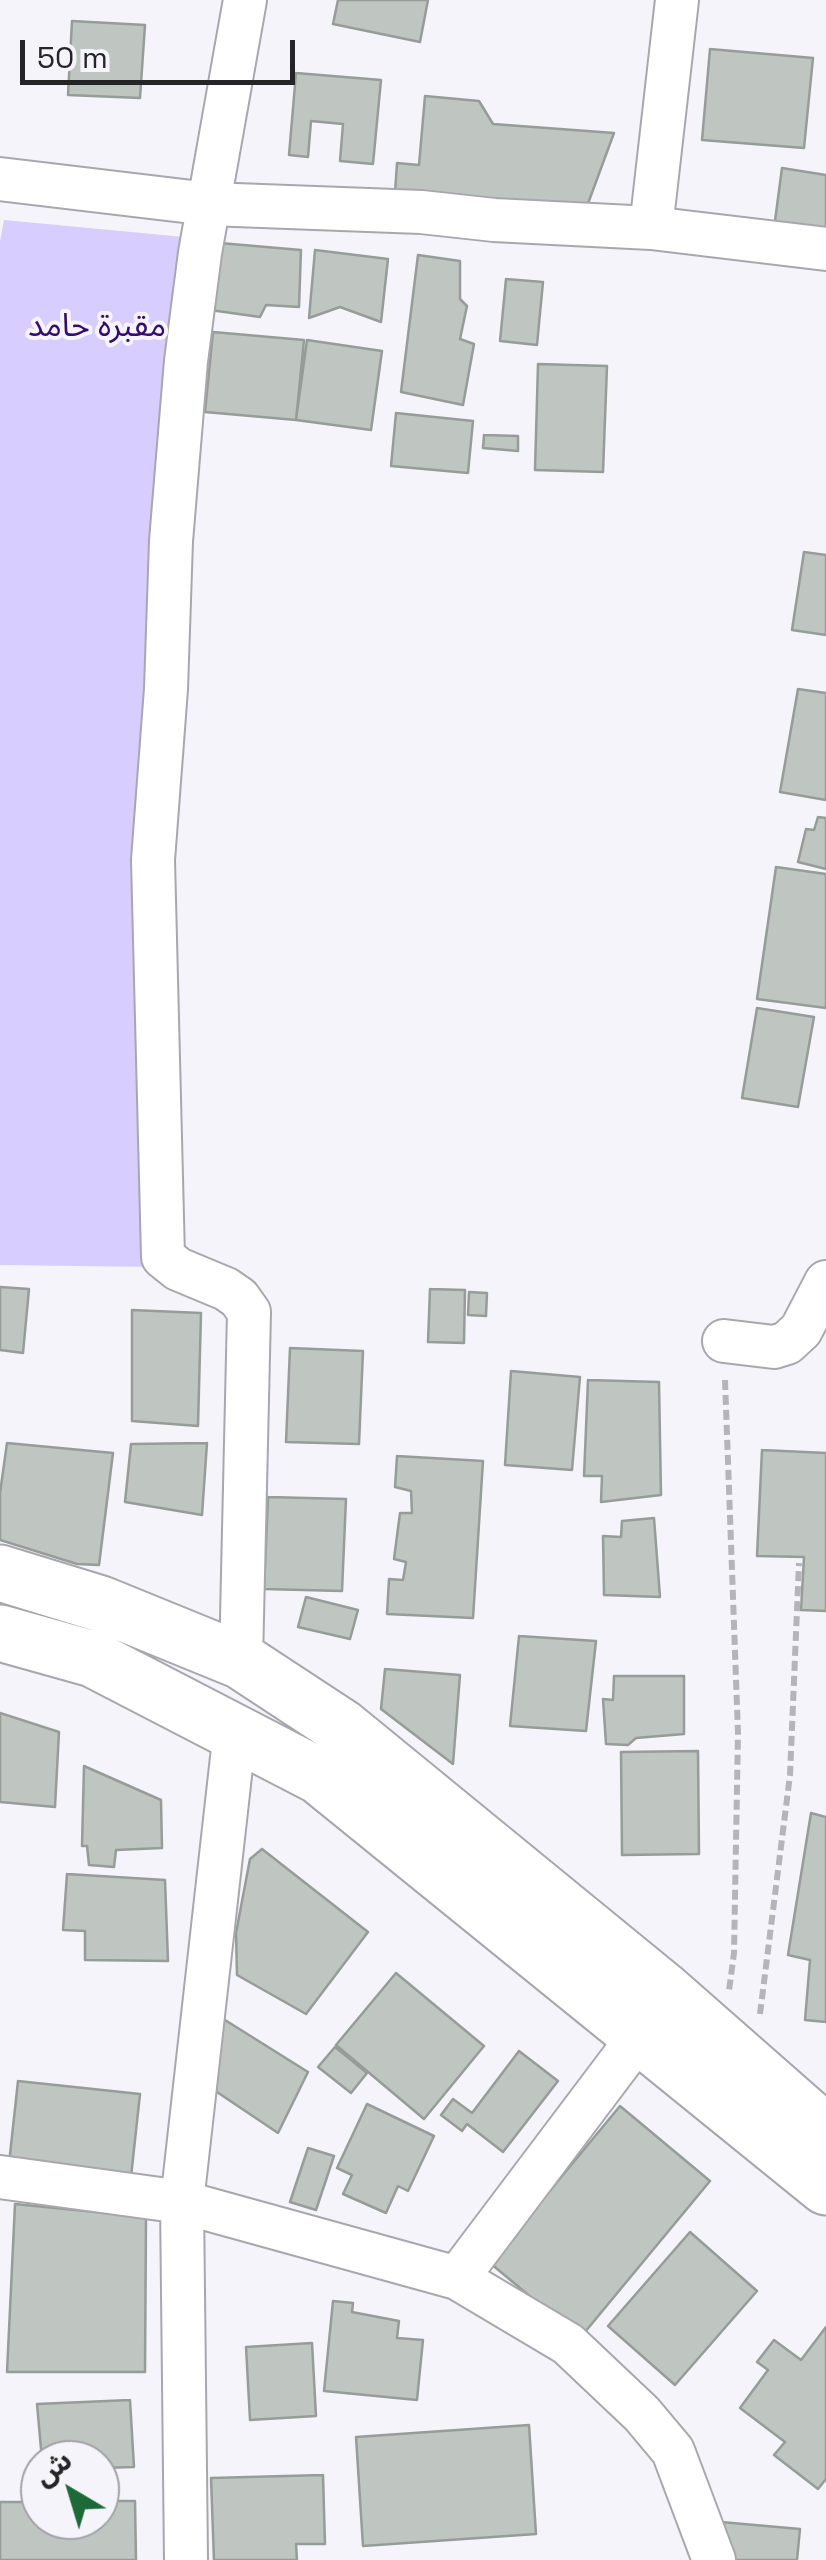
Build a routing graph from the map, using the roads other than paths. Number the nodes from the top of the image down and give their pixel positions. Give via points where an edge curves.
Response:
1 (245, 0) edge
2 (677, 0) edge
3 (0, 179) edge
4 (210, 204) junction
5 (651, 228) junction
6 (826, 249) edge
7 (826, 1282) edge
8 (724, 1342) road end
9 (0, 1573) edge
10 (0, 1634) edge
11 (241, 1662) junction
12 (236, 1730) junction
13 (638, 2038) junction
14 (826, 2133) edge
15 (0, 2177) edge
16 (826, 2187) edge
17 (182, 2202) junction
18 (457, 2278) junction
19 (186, 2560) edge
20 (714, 2560) edge

1 - 4 street
2 - 5 street
3 - 4 street
4 - 5 street
4 - 11 street via 192,315 171,541 153,939 162,1257 226,1289 249,1312
5 - 6 street
7 - 8 street via 787,1343
9 - 11 main road via 102,1604
10 - 12 main road via 93,1659
11 - 14 main road via 343,1728
12 - 13 main road via 319,1776
12 - 17 street
13 - 16 main road
13 - 18 street
15 - 17 street
17 - 18 street
17 - 19 street
18 - 20 street via 568,2344 642,2414 673,2451

